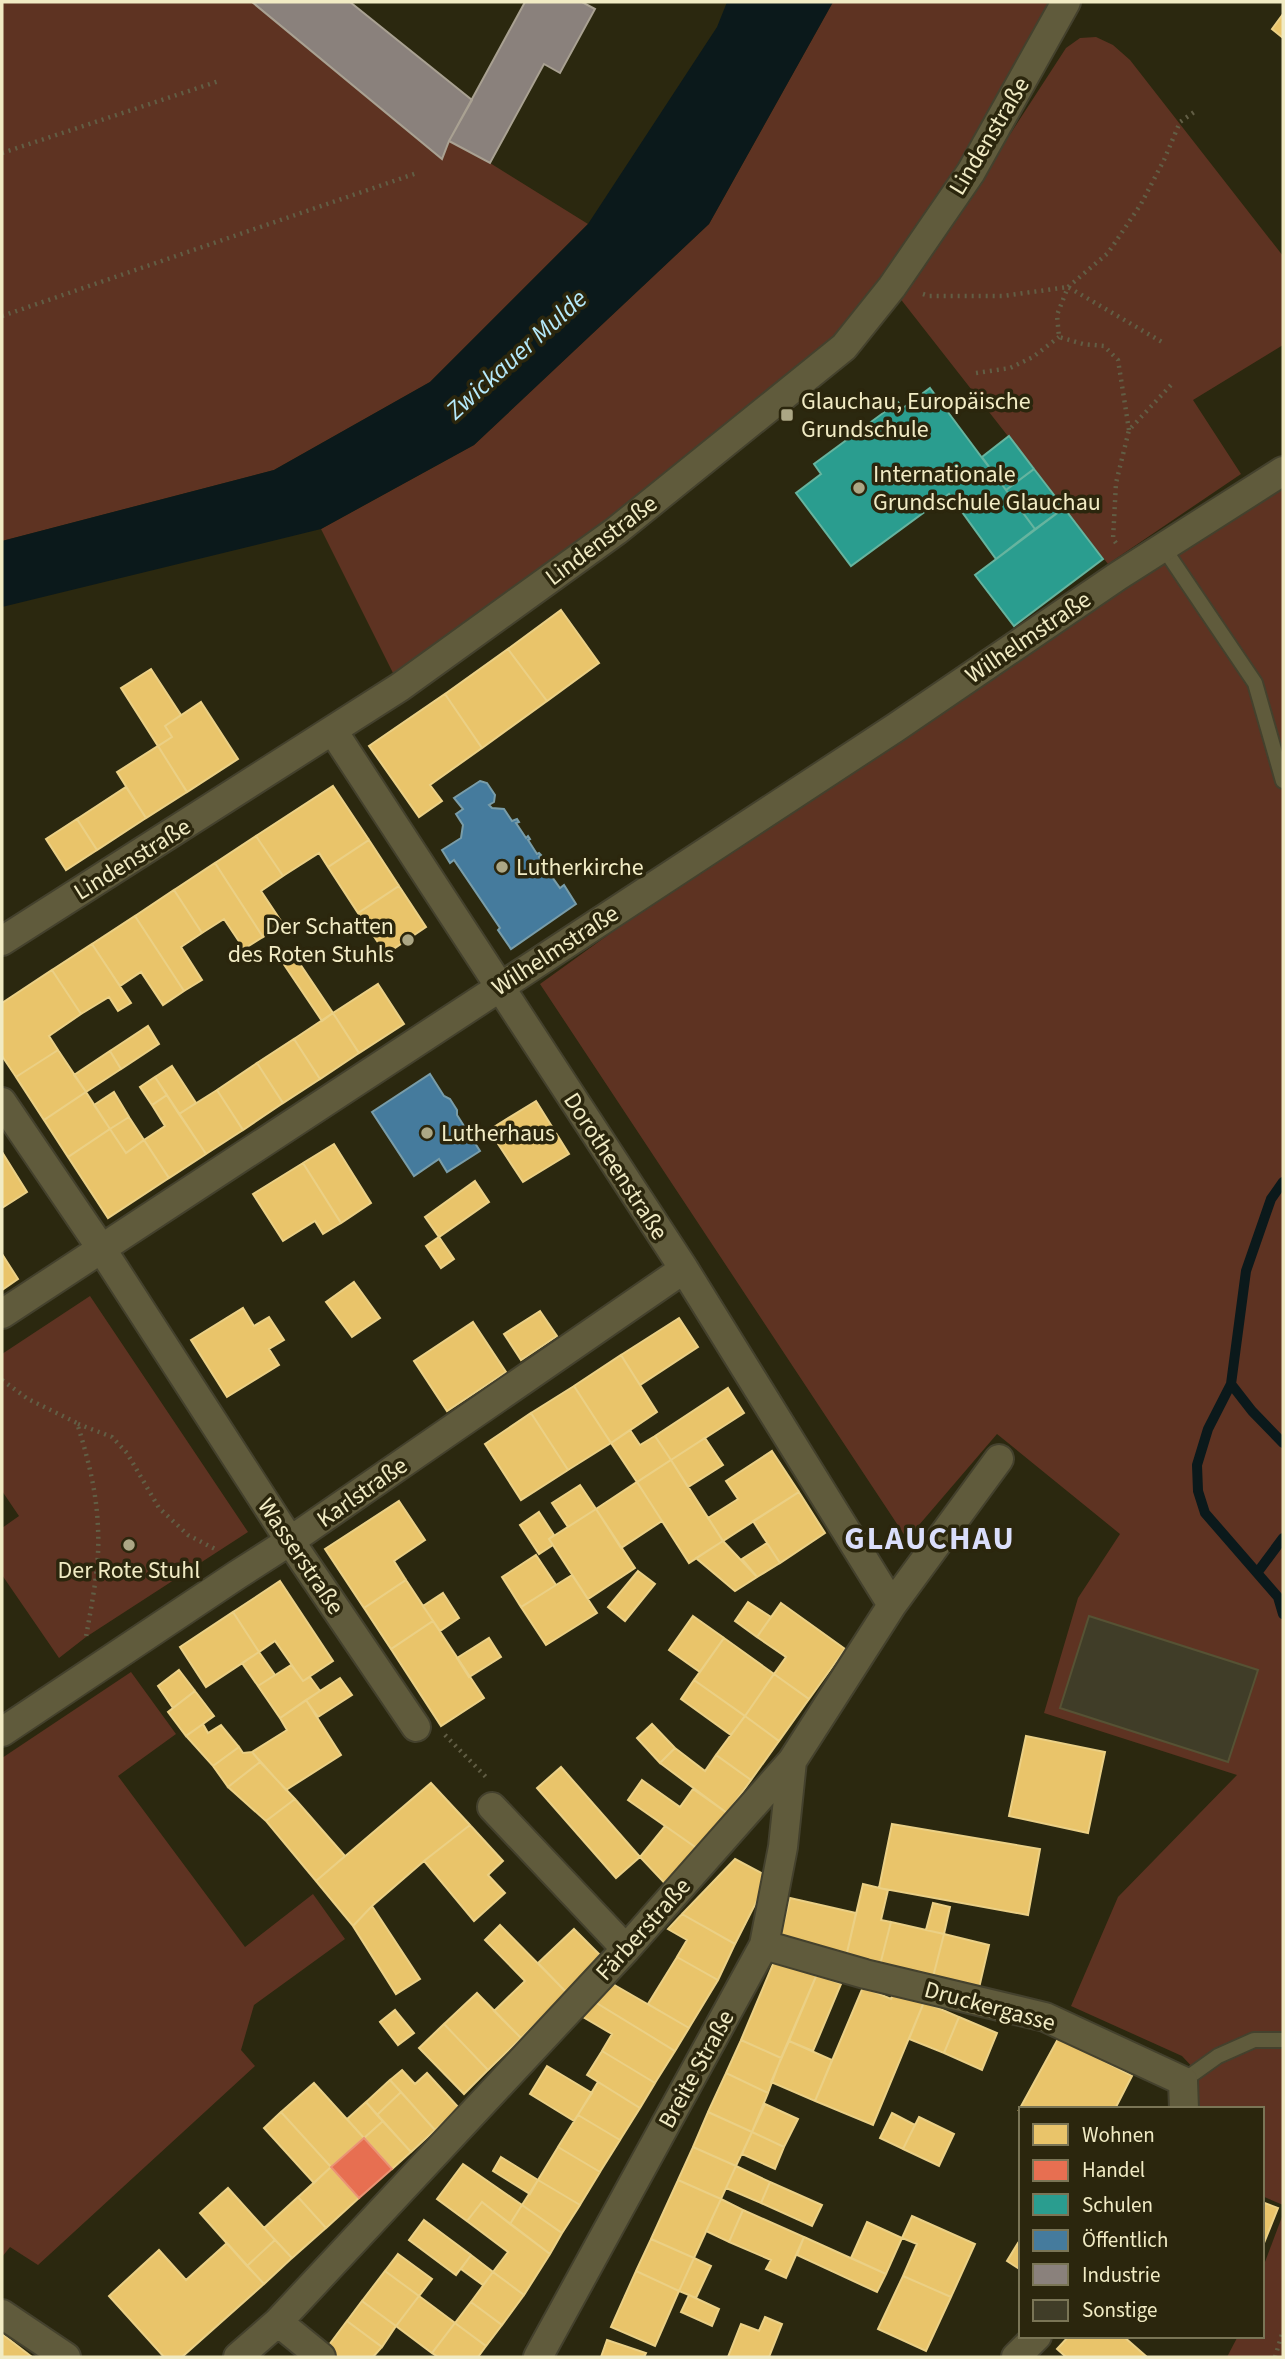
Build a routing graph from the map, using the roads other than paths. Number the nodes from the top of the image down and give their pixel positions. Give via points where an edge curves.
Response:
1 (1066, 2) edge
2 (1283, 471) edge
3 (1163, 547) junction
4 (334, 731) junction
5 (1283, 781) edge
6 (2, 942) edge
7 (499, 986) junction
8 (2, 1102) edge
9 (101, 1248) junction
10 (684, 1269) junction
11 (2, 1314) edge
12 (999, 1459) dead end
13 (290, 1541) junction
14 (892, 1605) junction
15 (416, 1727) road end
16 (2, 1732) edge
17 (792, 1760) junction
18 (492, 1807) road end
19 (764, 1945) junction
20 (626, 1949) junction
21 (1283, 2040) edge
22 (1183, 2081) junction
23 (1184, 2107) edge
24 (2, 2314) edge
25 (278, 2322) junction
26 (1035, 2338) edge
27 (66, 2357) edge
28 (238, 2357) edge
29 (321, 2357) edge
30 (538, 2357) edge
31 (1016, 2357) edge

1 - 4 street, Lindenstraße via 971,172 844,347 626,523
2 - 3 street, Wilhelmstraße
3 - 5 lane via 1255,683
3 - 7 street, Wilhelmstraße
4 - 6 street, Lindenstraße
4 - 7 street, Dorotheenstraße
7 - 9 street, Wilhelmstraße
7 - 10 street, Dorotheenstraße
8 - 9 street, Wasserstraße
9 - 11 street, Wilhelmstraße
9 - 13 street, Wasserstraße
10 - 13 street, Karlstraße
10 - 14 street, Dorotheenstraße
12 - 14 street, Färberstraße
13 - 15 street, Wasserstraße
13 - 16 street, Karlstraße
14 - 17 street, Färberstraße
17 - 19 street, Breite Straße via 783,1847
17 - 20 street, Färberstraße
18 - 20 street
19 - 22 street, Druckergasse via 1045,2017
19 - 30 street, Breite Straße
20 - 25 street, Färberstraße
21 - 22 lane via 1254,2040 1218,2056
22 - 23 street
24 - 27 street
25 - 28 street, Färberstraße
25 - 29 street
26 - 31 street

